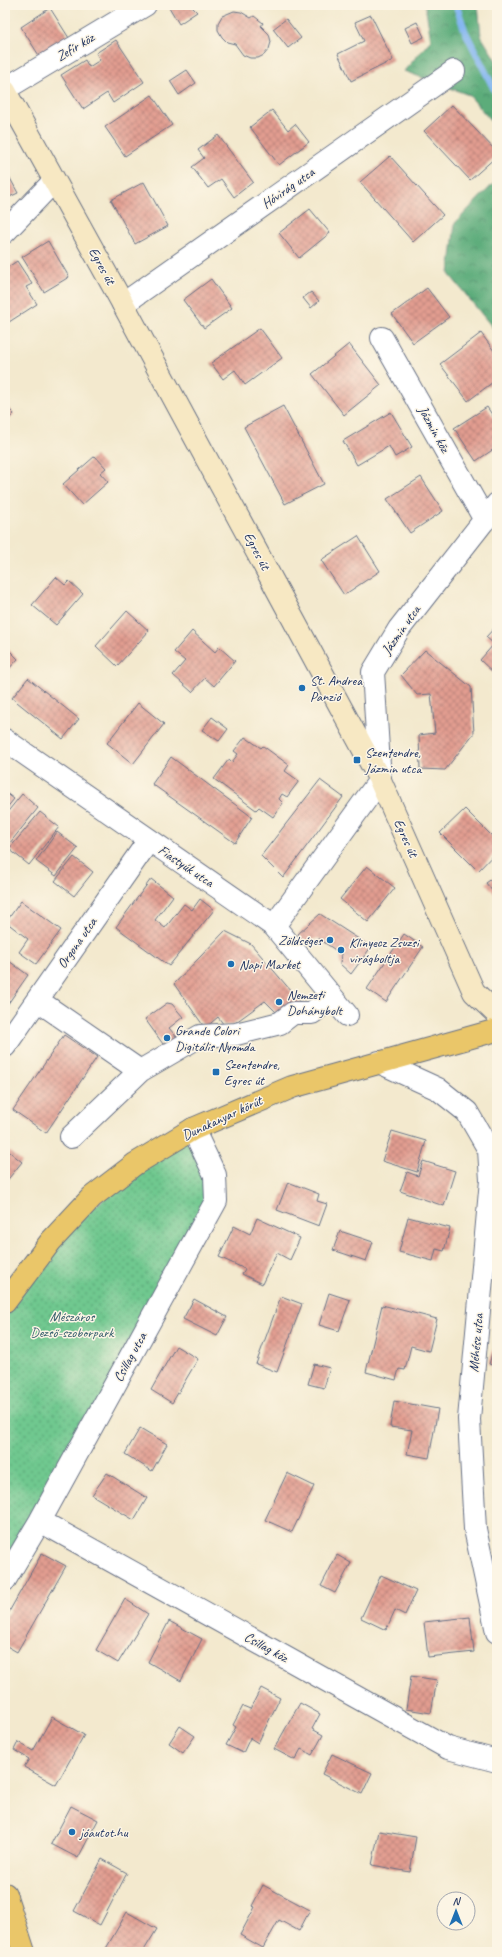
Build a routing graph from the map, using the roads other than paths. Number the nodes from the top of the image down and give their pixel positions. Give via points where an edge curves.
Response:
1 (145, 5) edge
2 (454, 71) dead end
3 (5, 90) edge
4 (54, 181) junction
5 (5, 232) edge
6 (123, 304) junction
7 (382, 338) dead end
8 (491, 512) edge
9 (5, 740) edge
10 (380, 780) junction
11 (149, 840) junction
12 (274, 926) junction
13 (331, 996) junction
14 (38, 1000) junction
15 (497, 1014) edge
16 (347, 1015) dead end
17 (497, 1030) edge
18 (5, 1046) edge
19 (379, 1062) junction
20 (140, 1072) junction
21 (193, 1129) junction
22 (71, 1137) dead end
23 (490, 1265) edge
24 (5, 1302) edge
25 (40, 1521) junction
26 (5, 1580) edge
27 (497, 1632) edge
28 (497, 1761) edge
29 (5, 1894) edge
30 (24, 1952) edge

1 - 3 street, Zefír köz
2 - 6 street, Hóvirág utca
3 - 4 street, Egres út
4 - 5 street
4 - 6 street, Egres út
6 - 10 street, Egres út
7 - 8 street, Jázmin köz
8 - 10 street, Jázmin utca via 399,629 373,672
9 - 11 street, Fiastyúk utca
10 - 12 street
10 - 15 street, Egres út via 474,992
11 - 12 street, Fiastyúk utca
11 - 14 street, Orgona utca
12 - 13 street, Fiastyúk utca
13 - 16 street, Fiastyúk utca
13 - 20 street via 312,1013 293,1013 280,1023 236,1034 200,1036
14 - 18 street, Orgona utca
14 - 20 street
17 - 19 main road, Dunakanyar körút
19 - 21 main road, Dunakanyar körút via 292,1087
19 - 23 street, Méhész utca via 438,1089 467,1112 489,1150
20 - 22 street
21 - 24 main road, Dunakanyar körút via 135,1164 92,1197 51,1241
21 - 25 street, Csillag utca via 215,1175 216,1201
23 - 27 street, Méhész utca via 469,1419 475,1529
25 - 26 street, Csillag utca
25 - 28 street, Csillag köz via 448,1748
29 - 30 main road

